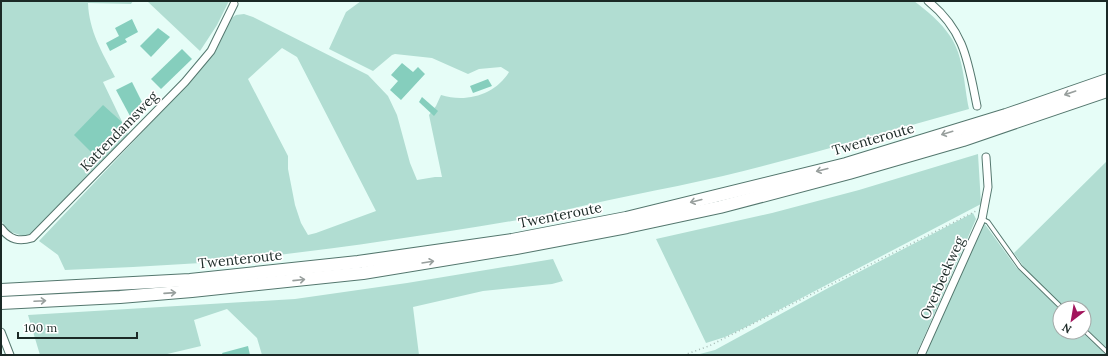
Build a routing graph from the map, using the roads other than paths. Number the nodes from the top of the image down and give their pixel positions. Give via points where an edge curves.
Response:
1 (928, 1) edge
2 (234, 4) dead end
3 (1107, 80) edge
4 (1107, 91) edge
5 (977, 106) dead end
6 (986, 157) dead end
7 (982, 219) junction
8 (1, 228) edge
9 (1, 290) edge
10 (1054, 300) edge
11 (1, 303) edge
12 (1, 332) edge
13 (1092, 338) edge
14 (1107, 352) edge
15 (10, 355) edge
16 (921, 355) edge

1 - 5 street via 950,24 962,45
2 - 8 street, Kattendamsweg via 211,51 185,82 32,238 16,240 9,237
3 -> 9 highway, Twenteroute via 980,123 846,164 626,218 512,240 358,262 190,280
11 -> 4 highway, Twenteroute via 185,292 363,273 620,229 720,207 849,173 963,140
6 - 7 street, Overbeekweg via 988,187
7 - 10 lane via 988,222 1020,267
7 - 16 street, Overbeekweg
12 - 15 street
13 - 14 lane

